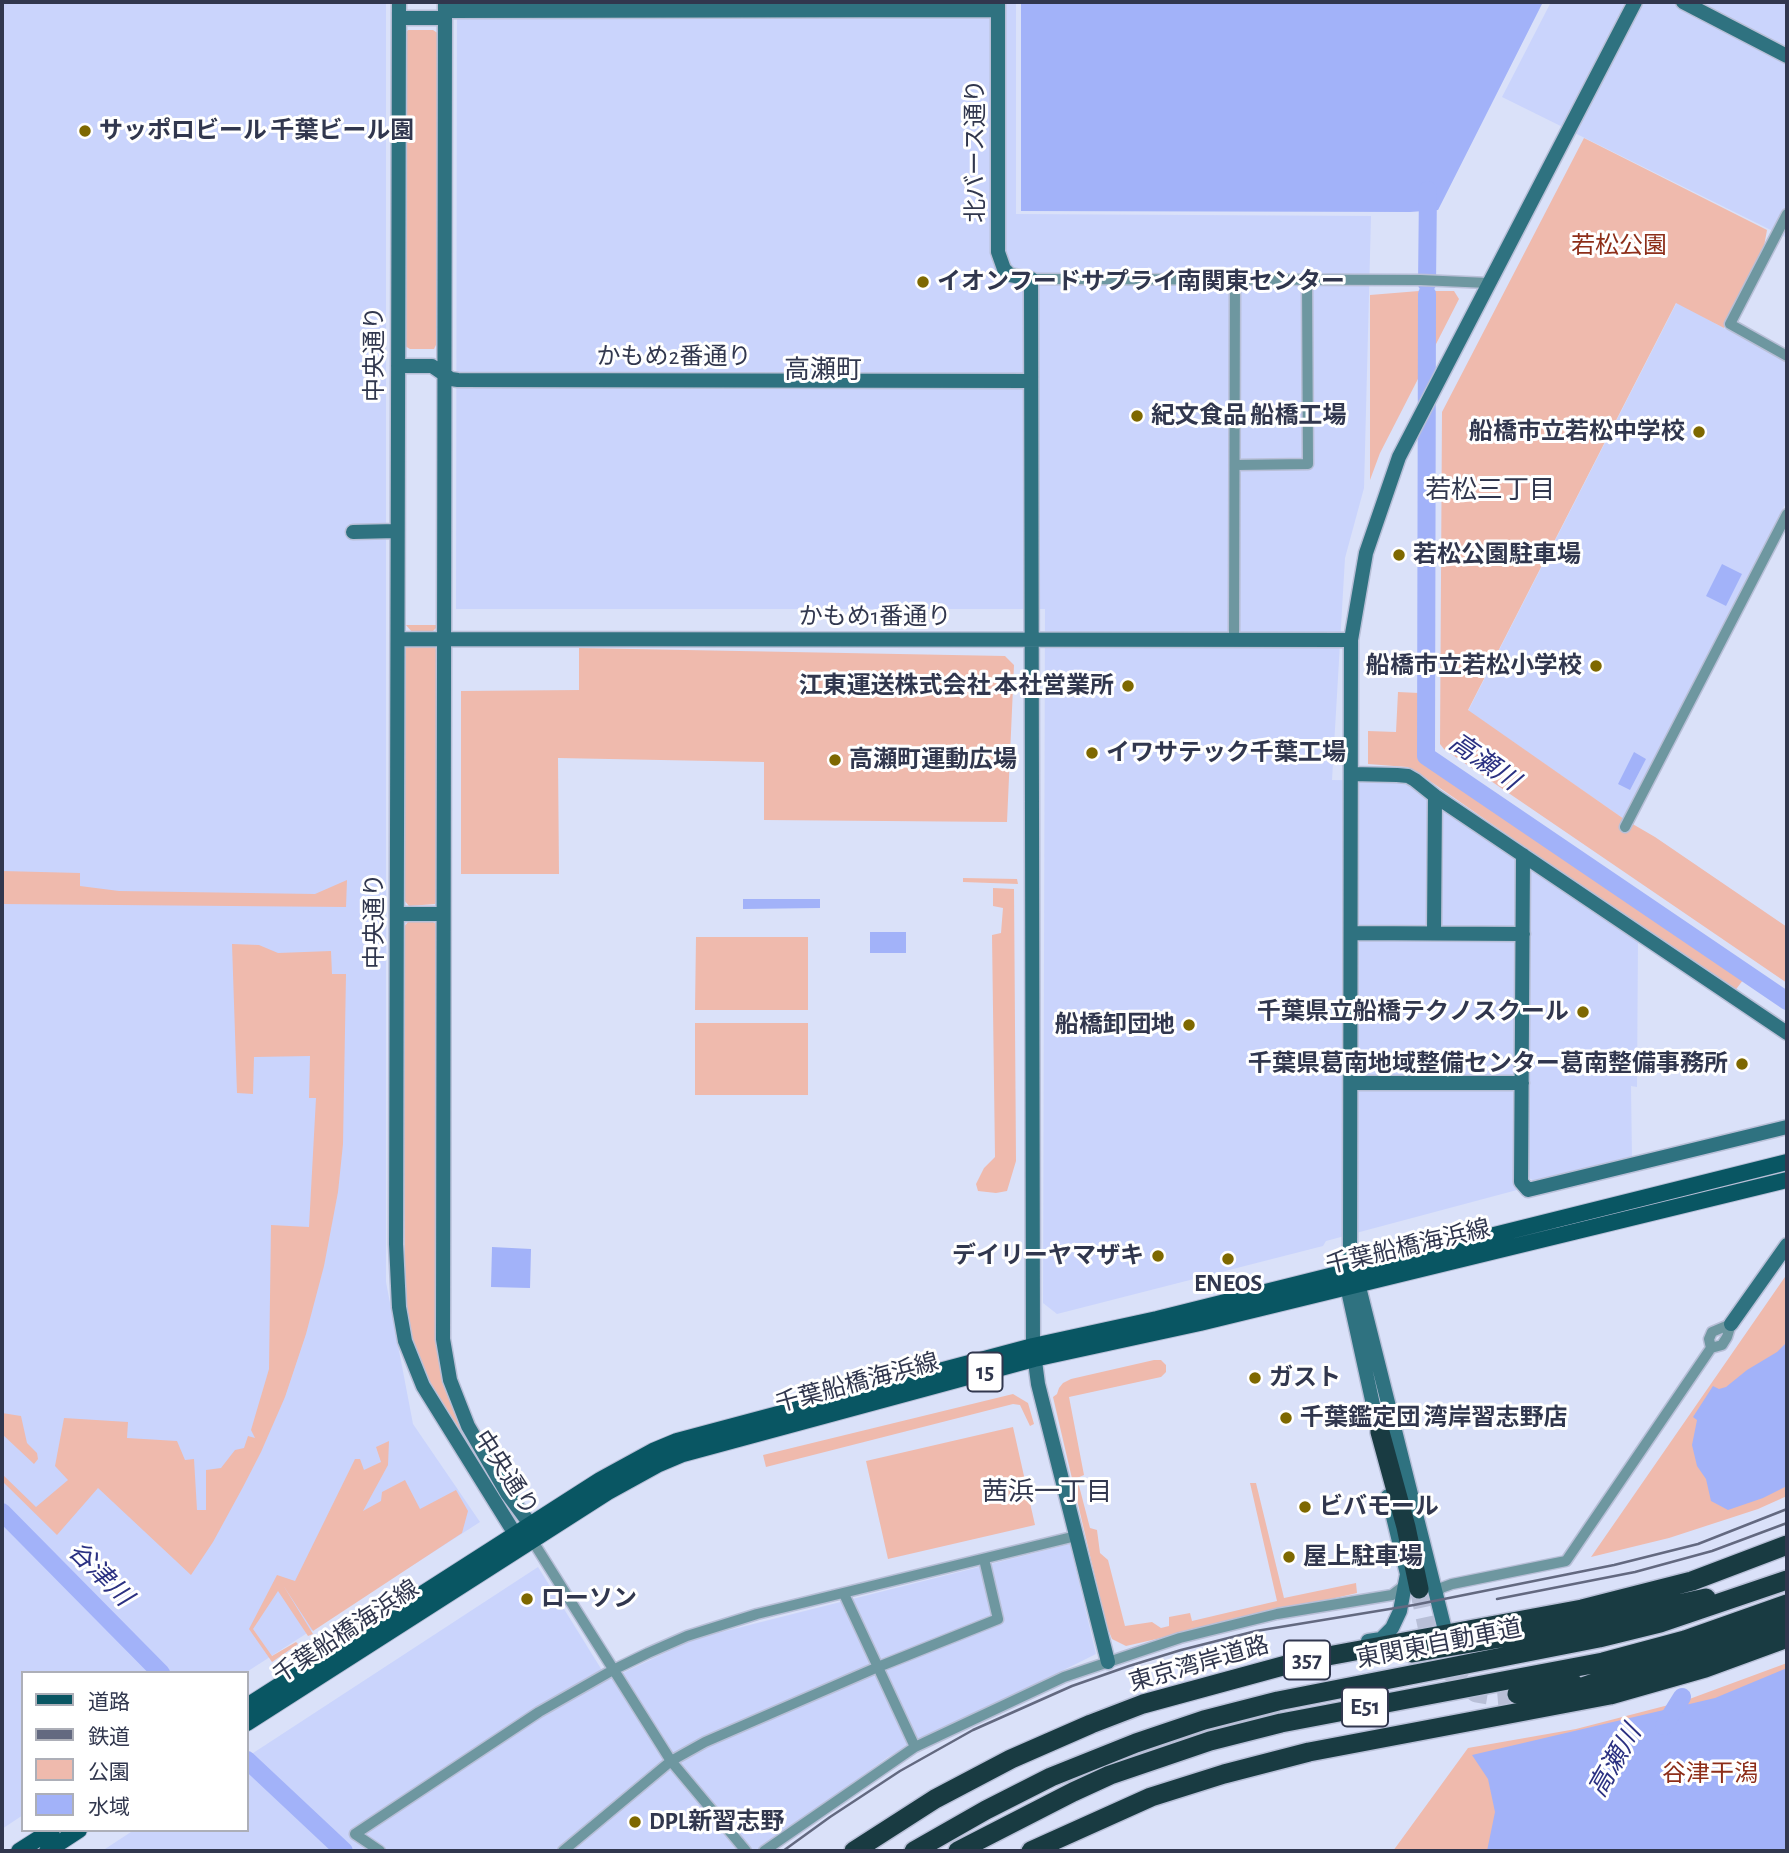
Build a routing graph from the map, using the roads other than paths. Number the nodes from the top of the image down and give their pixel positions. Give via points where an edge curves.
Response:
1 (399, 2) edge
2 (1635, 2) edge
3 (1683, 2) edge
4 (998, 6) edge
5 (445, 10) edge
6 (399, 18) junction
7 (1787, 56) edge
8 (1787, 214) edge
9 (1031, 279) junction
10 (1307, 279) junction
11 (1235, 280) junction
12 (1488, 283) junction
13 (1787, 356) edge
14 (398, 366) junction
15 (445, 375) junction
16 (1031, 381) junction
17 (1236, 465) junction
18 (1787, 514) edge
19 (397, 530) junction
20 (353, 532) dead end
21 (398, 639) junction
22 (443, 639) junction
23 (1032, 640) junction
24 (1234, 640) junction
25 (1351, 640) junction
26 (1351, 774) junction
27 (1435, 796) junction
28 (1625, 827) dead end
29 (1523, 855) junction
30 (398, 914) junction
31 (442, 914) junction
32 (1351, 933) junction
33 (1434, 933) junction
34 (1523, 934) junction
35 (1787, 1033) edge
36 (1351, 1083) junction
37 (1522, 1083) junction
38 (1787, 1127) edge
39 (1787, 1162) edge
40 (1787, 1180) edge
41 (1787, 1245) edge
42 (1352, 1279) junction
43 (1731, 1324) joint
44 (1034, 1353) junction
45 (1380, 1432) joint
46 (531, 1532) junction
47 (515, 1534) junction
48 (1076, 1536) junction
49 (1787, 1545) edge
50 (984, 1559) junction
51 (1431, 1572) junction
52 (1787, 1573) edge
53 (1787, 1580) edge
54 (1452, 1584) junction
55 (1420, 1589) junction
56 (844, 1594) junction
57 (1368, 1599) junction
58 (1787, 1604) edge
59 (1400, 1611) junction
60 (1787, 1623) edge
61 (1446, 1634) junction
62 (1787, 1638) edge
63 (1478, 1642) junction
64 (1334, 1654) junction
65 (1301, 1661) junction
66 (1108, 1662) junction
67 (878, 1667) junction
68 (613, 1670) junction
69 (1620, 1674) junction
70 (1517, 1694) tunnel mouth
71 (248, 1705) edge
72 (248, 1722) edge
73 (915, 1746) junction
74 (671, 1761) junction
75 (1151, 1797) junction
76 (49, 1832) edge
77 (76, 1832) edge
78 (19, 1851) edge
79 (47, 1851) edge
80 (380, 1851) edge
81 (563, 1851) edge
82 (746, 1851) edge
83 (764, 1851) edge
84 (854, 1851) edge
85 (914, 1851) edge
86 (958, 1851) edge
87 (1031, 1851) edge

1 - 6 street, 中央通り
2 - 12 street
3 - 7 street
4 - 5 street
4 - 9 street, 北バース通り via 998,252 1010,275
5 - 6 street
5 - 15 street, 中央通り
6 - 14 street, 中央通り
8 - 13 street via 1730,324
9 - 11 street
9 - 16 street
10 - 11 street
10 - 12 street
10 - 17 street via 1308,464
11 - 17 street
12 - 25 street via 1399,457 1371,533
14 - 15 street, かもめ2番通り via 432,366
14 - 19 street, 中央通り
15 - 16 street, かもめ2番通り via 458,380
15 - 22 street, 中央通り
16 - 23 street
17 - 24 street
18 - 28 street
19 - 20 street
19 - 21 street, 中央通り
21 - 22 street, かもめ1番通り
21 - 30 street, 中央通り
22 - 23 street, かもめ1番通り
22 - 31 street, 中央通り
23 - 24 street, かもめ1番通り
23 - 44 street
24 - 25 street, かもめ1番通り
25 - 26 street
26 - 27 street via 1408,776
26 - 32 street
27 - 29 street
27 - 33 street
29 - 34 street
29 - 35 street
30 - 31 street
30 - 47 street, 中央通り via 396,1262 405,1340 423,1386
31 - 46 street, 中央通り via 443,1339 450,1380 468,1426
32 - 33 street
32 - 36 street
33 - 34 street
34 - 37 street
36 - 37 street
36 - 42 street
37 - 38 street via 1521,1182 1528,1190
39 - 42 main road, 千葉船橋海浜線 / 15
40 - 42 main road, 千葉船橋海浜線 / 15
41 - 43 street
42 - 44 main road, 千葉船橋海浜線 / 15 via 1157,1319
42 - 45 street
42 - 51 street
43 - 54 street via 1712,1332 1711,1348 1569,1557 1562,1563
44 - 46 main road, 千葉船橋海浜線 / 15 via 677,1441 600,1480
44 - 48 street
45 - 55 highway
46 - 47 main road, 千葉船橋海浜線 / 15
46 - 68 street
46 - 72 main road, 千葉船橋海浜線 / 15
47 - 71 main road, 千葉船橋海浜線 / 15
48 - 50 street
48 - 66 street
49 - 61 highway, 東京湾岸道路 / 357 via 1692,1581 1582,1609
50 - 56 street
50 - 67 street via 998,1619
51 - 54 street via 1441,1583
51 - 55 street
52 - 63 highway via 1718,1595
53 - 85 highway, 東関東自動車道 / E51 via 1648,1626 1204,1720 1051,1777
54 - 55 street
55 - 57 street
55 - 59 street
55 - 61 street
56 - 67 street
56 - 68 street via 687,1636
57 - 59 street via 1388,1599
57 - 66 street via 1180,1637
58 - 86 highway, 東関東自動車道 / E51 via 1685,1640 1603,1662 1281,1723 1210,1741 1073,1791
59 - 64 street via 1381,1639 1351,1644
60 - 69 highway via 1672,1662
61 - 63 highway via 1454,1643
61 - 64 highway, 東京湾岸道路 / 357
62 - 75 highway via 1610,1695 1309,1752
63 - 65 highway via 1342,1666
64 - 65 highway, 東京湾岸道路 / 357
65 - 84 highway, 東京湾岸道路 / 357 via 1143,1704 1080,1728 935,1799
66 - 73 street via 1063,1677
67 - 73 street
67 - 74 street
68 - 74 street
68 - 80 street via 539,1712 355,1834
69 - 70 highway
69 - 75 highway via 1557,1695 1284,1749
73 - 83 street
74 - 81 street
74 - 82 street
75 - 87 highway
76 - 78 main road
77 - 79 main road

